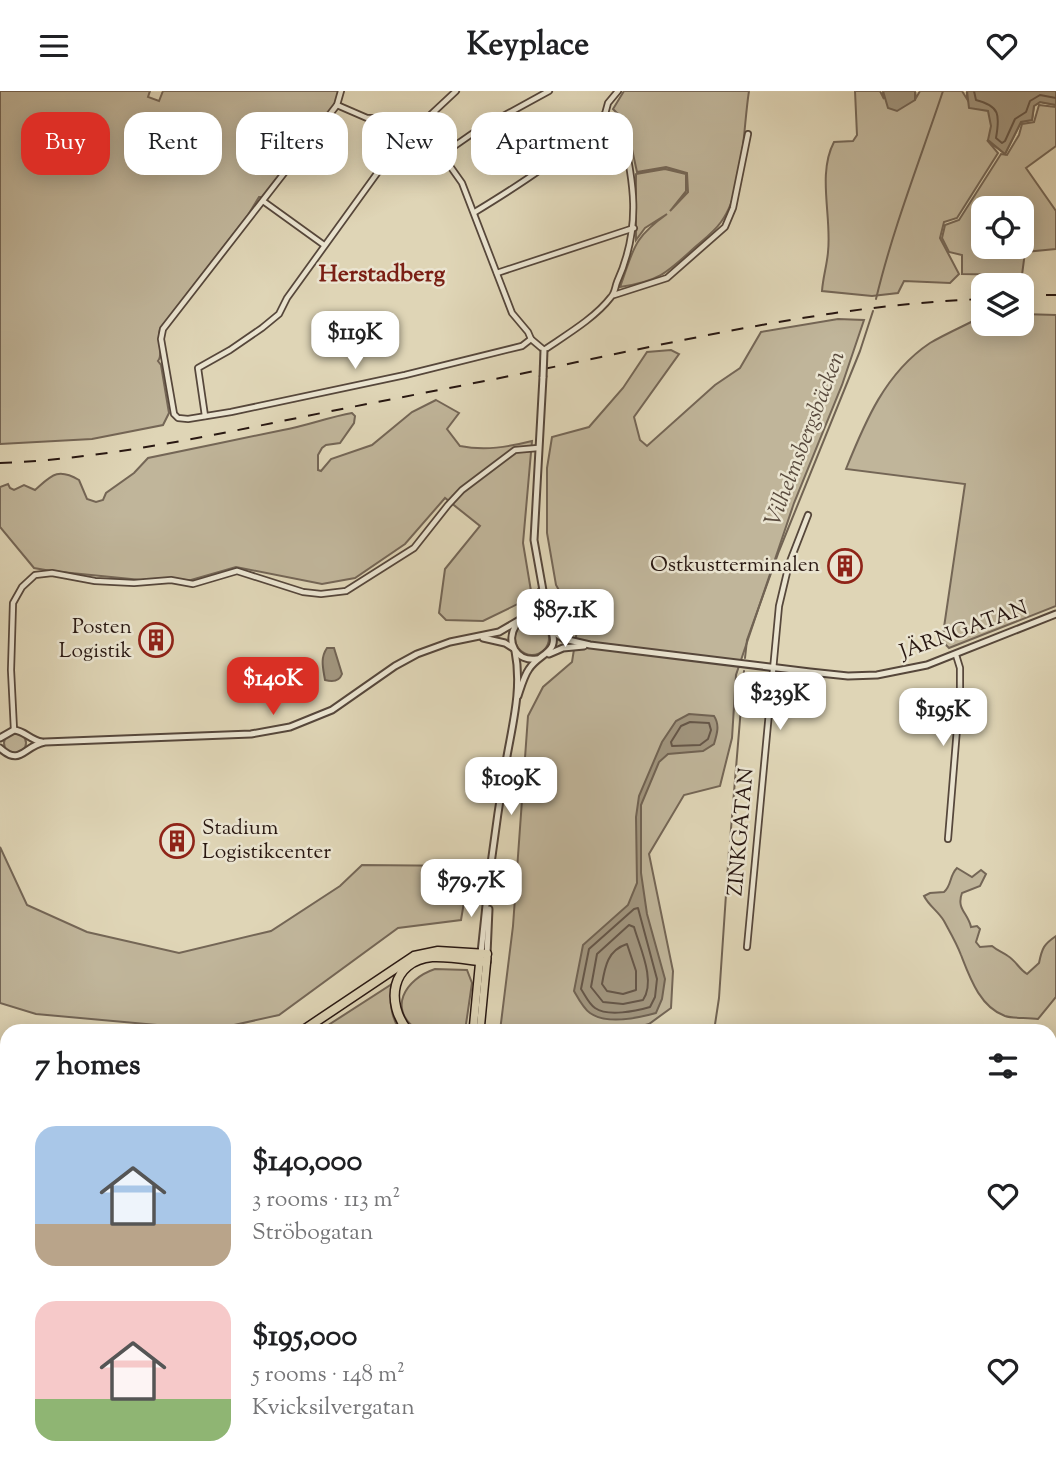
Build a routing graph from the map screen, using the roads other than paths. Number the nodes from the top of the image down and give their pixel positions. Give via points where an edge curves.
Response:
1 (341, 91) edge
2 (456, 91) edge
3 (549, 91) edge
4 (618, 91) edge
5 (337, 105) junction
6 (432, 112) edge
7 (606, 112) edge
8 (362, 117) edge
9 (748, 134) dead end
10 (457, 144) edge
11 (376, 175) edge
12 (457, 175) edge
13 (531, 175) edge
14 (632, 175) edge
15 (263, 201) junction
16 (475, 212) junction
17 (634, 228) junction
18 (324, 245) junction
19 (497, 273) junction
20 (614, 295) junction
21 (531, 339) junction
22 (544, 350) junction
23 (205, 416) junction
24 (538, 448) junction
25 (808, 515) dead end
26 (542, 588) junction
27 (1056, 614) edge
28 (521, 620) junction
29 (549, 624) junction
30 (553, 632) junction
31 (480, 637) junction
32 (590, 645) junction
33 (514, 650) junction
34 (956, 655) junction
35 (543, 657) junction
36 (773, 668) junction
37 (518, 696) junction
38 (14, 730) junction
39 (2, 737) edge
40 (27, 738) junction
41 (45, 742) junction
42 (1, 748) edge
43 (27, 749) junction
44 (948, 839) dead end
45 (747, 947) dead end
46 (484, 957) junction
47 (312, 1024) edge
48 (402, 1024) edge
49 (478, 1024) edge

1 - 5 street
2 - 6 street
3 - 10 street
4 - 7 street
5 - 8 street
5 - 15 street
9 - 20 street via 725,227 667,278
11 - 18 street
12 - 16 street
13 - 16 street
14 - 17 street
15 - 18 street
15 - 23 street via 161,334 172,410 178,418
16 - 19 street
17 - 19 street
17 - 20 street
18 - 23 street via 273,320 198,367
19 - 21 street via 512,313
20 - 22 street
21 - 22 street
21 - 23 street via 522,346 405,375
22 - 24 street, bridge
24 - 26 street via 534,540
24 - 38 street via 515,450 455,498 414,548 346,591 303,593 237,571 193,584 35,575 13,603
25 - 36 street, ZINKGATAN via 779,606
26 - 28 street via 533,610
26 - 29 street
27 - 34 street, JÄRNGATAN
28 - 29 street via 537,617
28 - 31 street
28 - 33 street via 511,636
29 - 30 street
30 - 32 street, JÄRNGATAN
30 - 35 street via 553,643
31 - 33 street
31 - 41 street via 417,654 332,710 290,727 251,734
32 - 35 street, JÄRNGATAN via 563,648
32 - 36 street, JÄRNGATAN
33 - 35 street via 529,660
33 - 37 street
34 - 36 street, JÄRNGATAN via 877,675
34 - 44 street via 960,692
35 - 37 street via 527,671
36 - 45 street, ZINKGATAN
37 - 46 street via 503,777
38 - 39 street
38 - 40 street
39 - 42 street
40 - 41 street
40 - 43 street
41 - 43 street
42 - 43 street via 15,757
46 - 47 highway via 438,951 414,956
46 - 48 highway via 432,957 410,966 401,975 393,1001
46 - 49 main road

